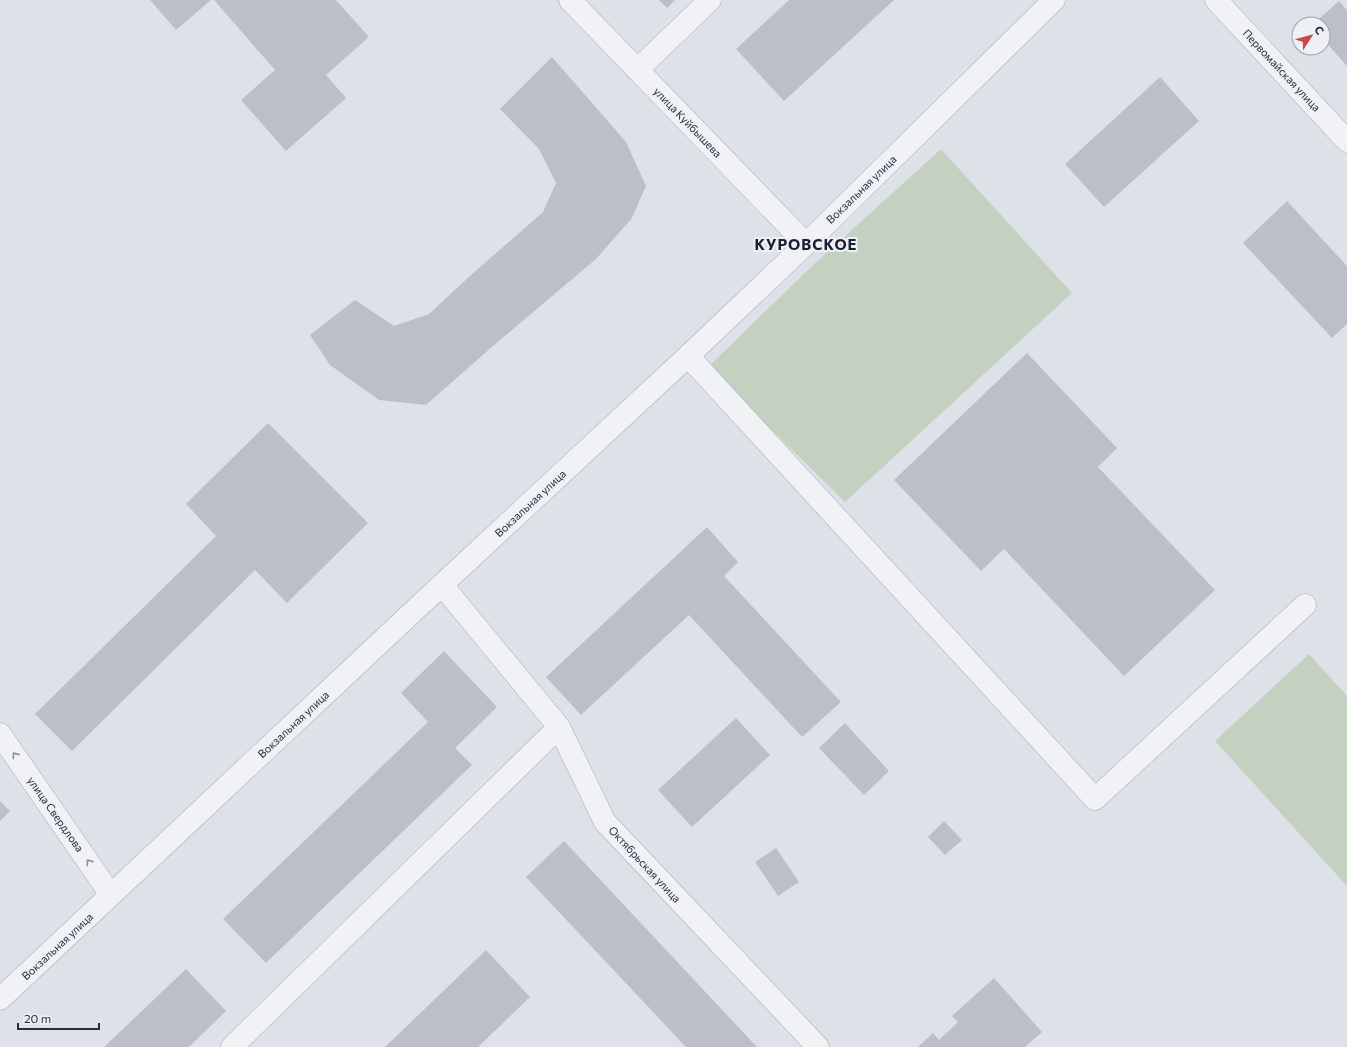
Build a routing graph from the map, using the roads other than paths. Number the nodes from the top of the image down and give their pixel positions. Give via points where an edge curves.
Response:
1 (570, 0) edge
2 (710, 0) edge
3 (1054, 0) edge
4 (1216, 0) edge
5 (637, 70) junction
6 (1347, 140) edge
7 (806, 244) junction
8 (688, 356) junction
9 (442, 585) junction
10 (1305, 605) dead end
11 (559, 727) junction
12 (0, 734) edge
13 (111, 894) junction
14 (0, 999) edge
15 (232, 1047) edge
16 (818, 1047) edge

1 - 5 street, улица Куйбышева
2 - 5 street
3 - 7 street, Вокзальная улица
4 - 6 street, Первомайская улица
5 - 7 street, улица Куйбышева
7 - 8 street, Вокзальная улица
8 - 9 street, Вокзальная улица
8 - 10 street via 1094,799
9 - 11 street, Октябрьская улица
9 - 13 street, Вокзальная улица
11 - 15 street
11 - 16 street, Октябрьская улица via 605,822
13 -> 12 street, улица Свердлова
13 - 14 street, Вокзальная улица

